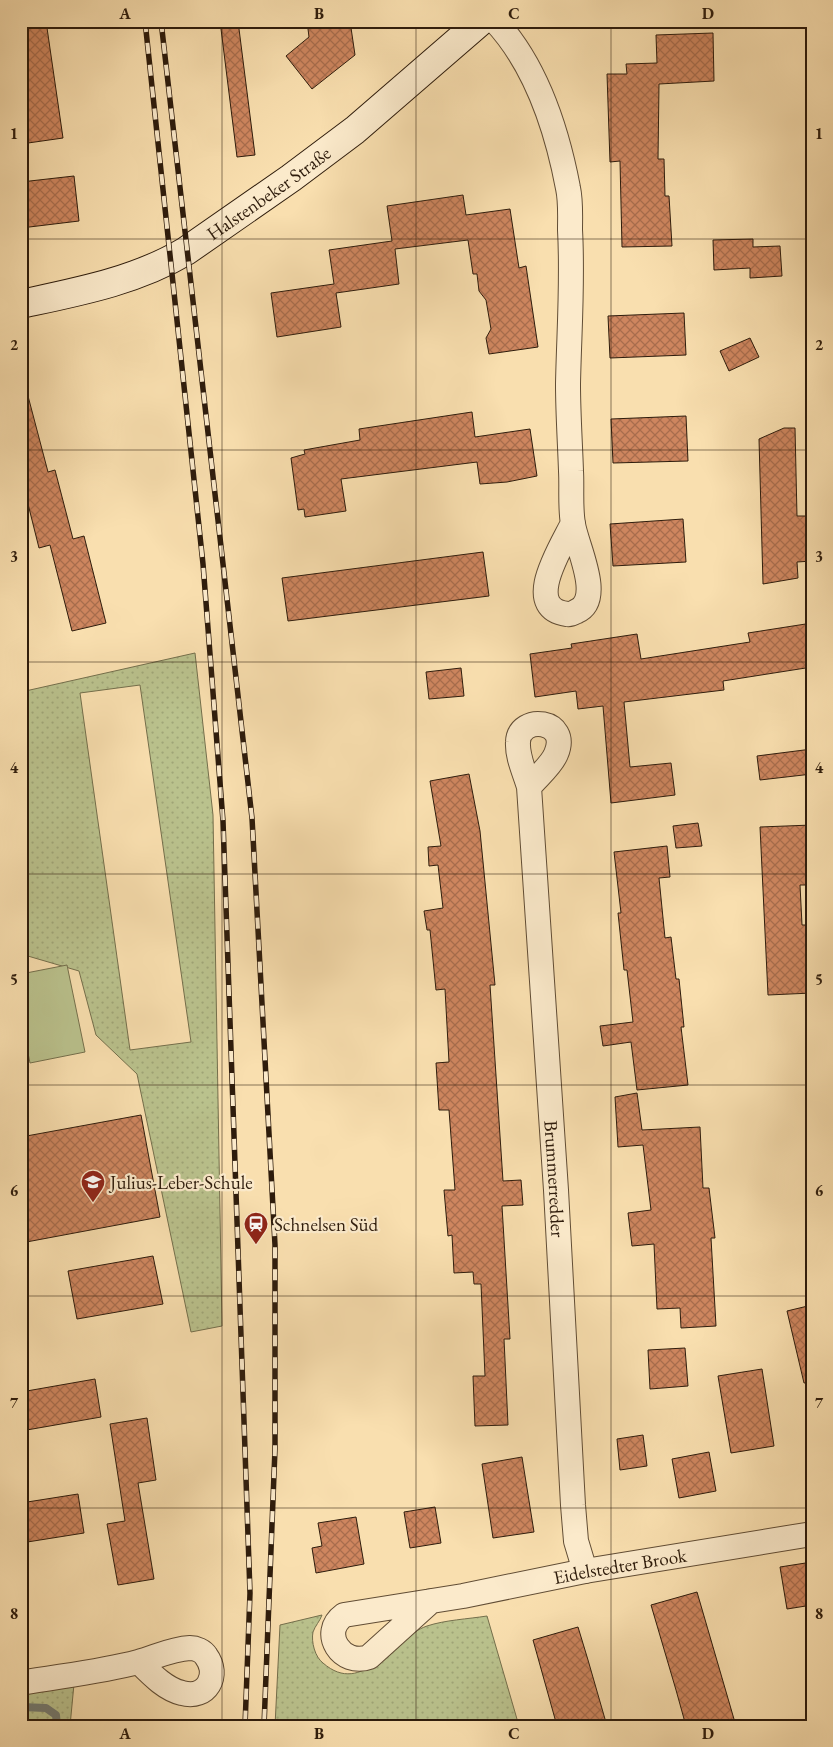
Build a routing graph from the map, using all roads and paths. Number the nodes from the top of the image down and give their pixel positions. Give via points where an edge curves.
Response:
1 (482, 21) edge
2 (495, 21) edge
3 (21, 304) edge
4 (573, 523) dead end
5 (529, 787) dead end
6 (812, 1534) edge
7 (585, 1571) junction
8 (431, 1601) dead end
9 (139, 1662) dead end
10 (21, 1683) edge

1 - 3 street, Halstenbeker Straße via 355,130 186,251 129,277
2 - 4 street via 511,38 536,83 552,123 568,190 572,264 568,386
5 - 7 street, Brummerredder via 573,1505 576,1542
6 - 7 street, Eidelstedter Brook
7 - 8 street, Eidelstedter Brook
9 - 10 street

